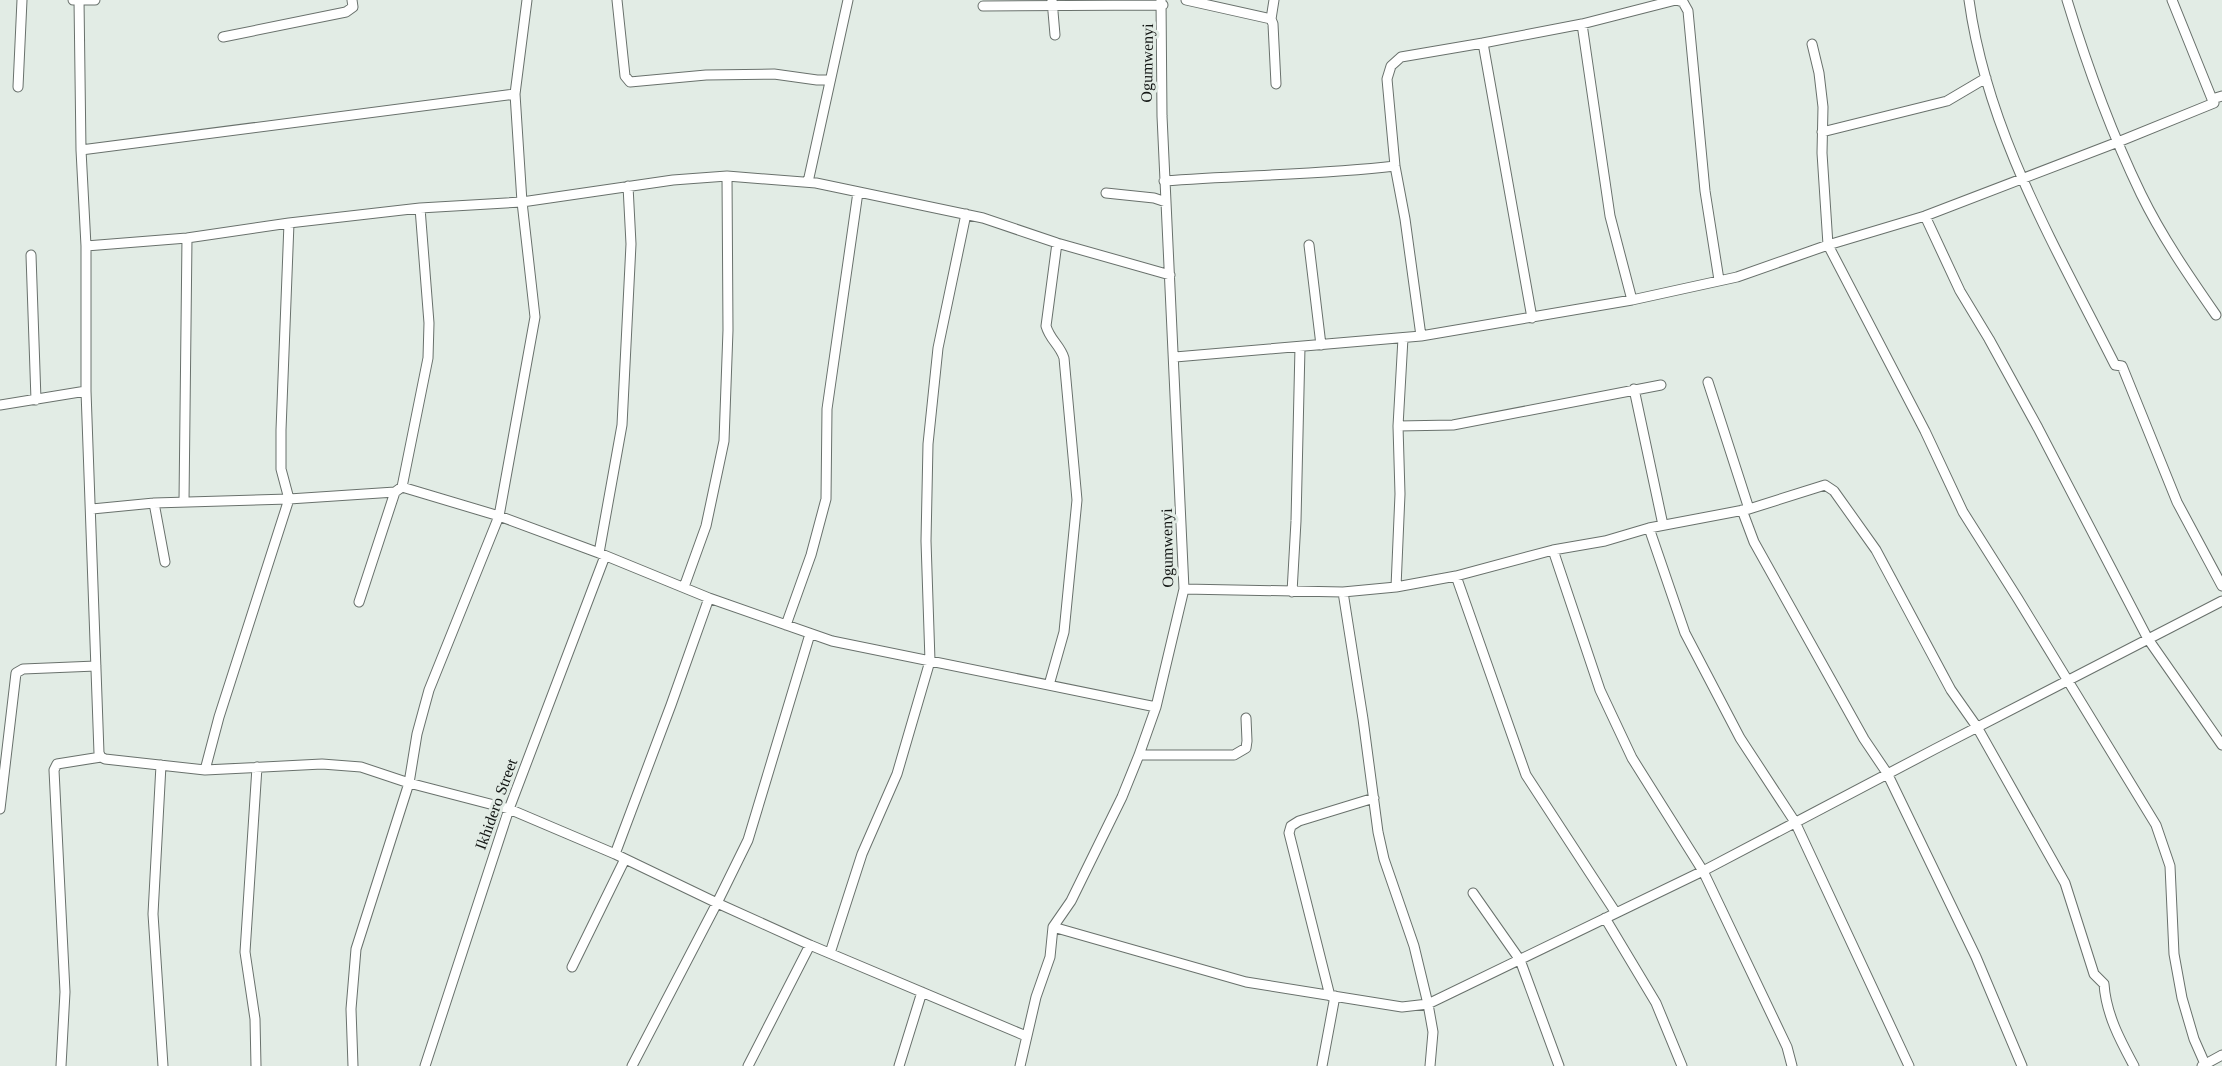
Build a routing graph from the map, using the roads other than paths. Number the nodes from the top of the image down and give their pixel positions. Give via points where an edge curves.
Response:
1 (22, 0) edge
2 (73, 0) edge
3 (79, 0) edge
4 (95, 0) edge
5 (352, 0) edge
6 (527, 0) edge
7 (617, 0) edge
8 (848, 0) edge
9 (1186, 0) edge
10 (1274, 0) edge
11 (1969, 0) edge
12 (2067, 0) edge
13 (2172, 0) edge
14 (1052, 2) edge
15 (1162, 3) edge
16 (983, 6) dead end
17 (1271, 19) junction
18 (1582, 24) junction
19 (1055, 35) dead end
20 (223, 37) dead end
21 (1483, 43) junction
22 (1812, 44) dead end
23 (1986, 78) junction
24 (830, 80) junction
25 (1276, 84) dead end
26 (18, 87) dead end
27 (515, 94) junction
28 (2222, 96) edge
29 (2212, 99) junction
30 (1822, 132) junction
31 (2118, 142) junction
32 (81, 150) junction
33 (1395, 166) junction
34 (727, 176) junction
35 (2021, 178) junction
36 (1164, 181) junction
37 (808, 182) junction
38 (628, 186) junction
39 (858, 192) junction
40 (1106, 193) dead end
41 (522, 202) junction
42 (1166, 202) junction
43 (420, 208) junction
44 (966, 214) junction
45 (1925, 216) junction
46 (289, 223) junction
47 (187, 238) junction
48 (1057, 243) junction
49 (1309, 245) dead end
50 (1828, 245) junction
51 (86, 246) junction
52 (31, 255) dead end
53 (1170, 275) junction
54 (1719, 280) junction
55 (1632, 300) junction
56 (2216, 315) dead end
57 (1532, 318) junction
58 (1421, 336) junction
59 (1403, 338) junction
60 (1321, 345) junction
61 (1300, 347) junction
62 (1175, 357) junction
63 (1708, 382) dead end
64 (1661, 385) dead end
65 (1634, 389) junction
66 (86, 391) junction
67 (36, 400) junction
68 (0, 405) edge
69 (1398, 426) junction
70 (399, 490) junction
71 (289, 500) junction
72 (184, 502) junction
73 (153, 503) junction
74 (92, 509) junction
75 (1746, 510) junction
76 (499, 516) junction
77 (1663, 525) junction
78 (1649, 528) junction
79 (1553, 550) junction
80 (602, 554) junction
81 (165, 562) dead end
82 (1456, 576) junction
83 (2222, 586) edge
84 (684, 587) junction
85 (1396, 587) junction
86 (1184, 589) junction
87 (1292, 592) junction
88 (1343, 592) junction
89 (709, 598) junction
90 (2222, 601) edge
91 (359, 602) dead end
92 (786, 625) junction
93 (810, 634) junction
94 (2148, 639) junction
95 (930, 661) junction
96 (96, 666) junction
97 (2067, 681) junction
98 (1049, 685) junction
99 (1156, 707) junction
100 (1246, 718) dead end
101 (1977, 727) junction
102 (2222, 745) edge
103 (1139, 755) junction
104 (101, 757) junction
105 (161, 765) junction
106 (257, 767) junction
107 (205, 770) junction
108 (1887, 773) junction
109 (409, 783) junction
110 (1374, 798) junction
111 (0, 809) edge
112 (509, 809) junction
113 (1795, 822) junction
114 (615, 854) junction
115 (625, 859) junction
116 (1702, 871) junction
117 (1473, 892) dead end
118 (717, 903) junction
119 (1616, 913) junction
120 (1605, 918) junction
121 (1053, 927) junction
122 (810, 945) junction
123 (830, 953) junction
124 (1520, 960) junction
125 (572, 967) dead end
126 (922, 992) junction
127 (1332, 996) junction
128 (1428, 1004) junction
129 (1026, 1036) junction
130 (2222, 1055) edge
131 (2204, 1065) edge
132 (61, 1066) edge
133 (163, 1066) edge
134 (256, 1066) edge
135 (353, 1066) edge
136 (425, 1066) edge
137 (632, 1066) edge
138 (748, 1066) edge
139 (899, 1066) edge
140 (1023, 1066) edge
141 (1322, 1066) edge
142 (1430, 1066) edge
143 (1559, 1066) edge
144 (1682, 1066) edge
145 (1792, 1066) edge
146 (1909, 1066) edge
147 (2022, 1066) edge
148 (2134, 1066) edge

1 - 26 street
2 - 3 street
3 - 4 street
3 - 32 street
5 - 20 street via 352,7 346,12
6 - 27 street
7 - 24 street via 625,76 630,82 774,74
8 - 24 street
9 - 17 street
10 - 17 street
11 - 23 street
12 - 31 street
13 - 29 street
14 - 15 street
14 - 16 street
14 - 19 street
15 - 36 street, Ogumwenyi
17 - 25 street
18 - 21 street
18 - 54 street via 1676,0 1683,2 1688,11 1705,191
18 - 55 street via 1610,216
21 - 33 street via 1401,57 1391,66 1387,80
21 - 57 street
22 - 30 street via 1823,107
23 - 30 street via 1947,101
23 - 35 street
24 - 37 street
27 - 32 street
27 - 41 street
28 - 29 street
29 - 31 street via 2214,103
30 - 50 street
31 - 35 street
31 - 56 street via 2169,244
32 - 51 street
33 - 36 street
33 - 58 street
34 - 37 street
34 - 38 street
34 - 84 street via 724,441 706,526
35 - 45 street
35 - 83 street via 2115,364 2122,366 2177,502
36 - 42 street, Ogumwenyi
37 - 39 street
38 - 41 street
38 - 80 street, Ikhidero Street via 631,244 622,425
39 - 44 street
39 - 92 street via 827,409 826,499
40 - 42 street
41 - 43 street
41 - 76 street via 535,317
42 - 53 street, Ogumwenyi
43 - 46 street
43 - 70 street via 428,358
44 - 48 street
44 - 95 street via 938,348 928,444
45 - 50 street
45 - 94 street via 1960,291 2038,428
46 - 47 street
46 - 71 street via 281,469
47 - 51 street
47 - 72 street
48 - 53 street
48 - 98 street via 1046,326 1049,338 1060,346 1064,358 1077,500 1064,632
49 - 60 street
50 - 54 street
50 - 97 street via 1963,512
51 - 66 street
52 - 67 street
53 - 62 street, Ogumwenyi
54 - 55 street
55 - 57 street
57 - 58 street
58 - 59 street
59 - 60 street
59 - 69 street
60 - 61 street
61 - 62 street
61 - 87 street
62 - 86 street, Ogumwenyi
63 - 75 street
64 - 65 street
65 - 69 street via 1453,425
65 - 77 street
66 - 67 street
66 - 74 street
67 - 68 street
69 - 85 street
70 - 71 street
70 - 76 street
70 - 91 street
71 - 72 street
71 - 107 street
72 - 73 street
73 - 74 street
73 - 81 street
74 - 96 street
75 - 77 street
75 - 101 street via 1813,487 1825,485 1834,491 1876,550 1951,690
75 - 108 street via 1754,542
76 - 80 street
76 - 109 street via 429,690
77 - 78 street
78 - 79 street
78 - 113 street via 1685,633 1740,738
79 - 82 street
79 - 116 street via 1600,690 1632,758
80 - 84 street
80 - 112 street, Ikhidero Street
82 - 85 street
82 - 119 street via 1526,775
84 - 89 street
85 - 88 street
86 - 87 street
86 - 99 street, Ogumwenyi
87 - 88 street
88 - 110 street
89 - 92 street
89 - 114 street
90 - 94 street
92 - 93 street
93 - 95 street
93 - 118 street via 748,840
94 - 97 street
94 - 102 street
95 - 98 street
95 - 123 street via 897,774 862,854
96 - 104 street
96 - 111 street via 23,669 16,673
97 - 101 street
97 - 131 street via 2156,825 2170,866 2174,954 2182,998
98 - 99 street
99 - 103 street, Ogumwenyi
100 - 103 street via 1246,748 1234,755
101 - 108 street
101 - 148 street via 2065,883 2094,974 2104,984 2105,1003
103 - 121 street, Ogumwenyi via 1071,901
104 - 105 street
104 - 132 street via 57,764 54,770 65,992
105 - 107 street
105 - 133 street via 153,914
106 - 107 street
106 - 109 street via 361,767
106 - 134 street via 245,952 255,1019
108 - 113 street
108 - 147 street via 1976,957
109 - 112 street
109 - 135 street via 356,949 351,1009
110 - 127 street via 1299,821 1289,833
110 - 128 street via 1384,859 1414,946
112 - 114 street
112 - 136 street, Ikhidero Street
113 - 116 street
113 - 146 street
114 - 115 street
115 - 118 street
115 - 125 street
116 - 119 street
116 - 145 street via 1787,1047
117 - 124 street
118 - 122 street
118 - 137 street
119 - 120 street
120 - 124 street
120 - 144 street via 1656,1003
121 - 127 street via 1246,982
121 - 129 street, Ogumwenyi via 1050,957
122 - 123 street
122 - 138 street
123 - 126 street
124 - 128 street
124 - 143 street
126 - 129 street
126 - 139 street
127 - 128 street via 1402,1007
127 - 141 street
128 - 142 street via 1433,1032
129 - 140 street, Ogumwenyi
130 - 131 street

